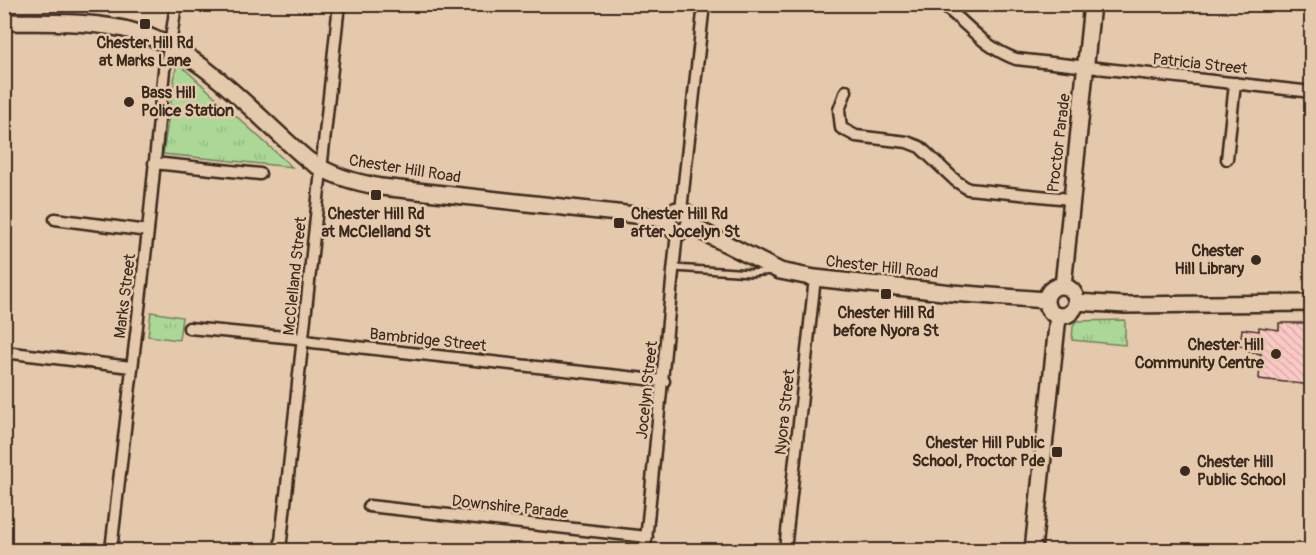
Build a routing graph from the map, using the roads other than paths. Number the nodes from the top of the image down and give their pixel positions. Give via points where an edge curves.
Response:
1 (176, 4) edge
2 (339, 4) edge
3 (704, 4) edge
4 (941, 4) edge
5 (1092, 4) edge
6 (4, 22) edge
7 (171, 46) junction
8 (1086, 67) junction
9 (1235, 83) junction
10 (846, 91) dead end
11 (1311, 92) edge
12 (1227, 159) dead end
13 (154, 163) junction
14 (321, 169) junction
15 (261, 174) dead end
16 (1070, 199) junction
17 (681, 210) joint
18 (55, 219) dead end
19 (678, 226) junction
20 (148, 231) junction
21 (675, 268) junction
22 (780, 271) junction
23 (815, 278) junction
24 (1063, 286) junction
25 (1046, 300) junction
26 (1076, 302) junction
27 (1311, 303) edge
28 (1058, 316) junction
29 (189, 328) dead end
30 (303, 340) junction
31 (4, 352) edge
32 (131, 367) junction
33 (664, 381) junction
34 (369, 506) dead end
35 (646, 537) junction
36 (111, 550) edge
37 (280, 550) edge
38 (645, 550) edge
39 (785, 550) edge
40 (1033, 550) edge

1 - 7 street, Marks Street
2 - 14 street, McClelland Street
3 - 17 street
4 - 8 street, Patricia Street via 1001,53 1031,61
5 - 8 street, Proctor Parade
6 - 7 street, Chester Hill Road via 131,30
7 - 13 street, Marks Street via 164,70
7 - 14 street, Chester Hill Road via 190,57
8 - 9 street, Patricia Street
8 - 16 street, Proctor Parade
9 - 11 street, Patricia Street
9 - 12 street
10 - 16 street via 839,110 841,128 856,135 921,147 968,189
13 - 15 street
13 - 20 street, Marks Street
14 - 19 street, Chester Hill Road via 381,187 644,216
14 - 30 street, McClelland Street
16 - 24 street, Proctor Parade
17 - 19 street via 688,215
18 - 20 street
19 - 21 street, Jocelyn Street
19 - 22 street, Chester Hill Road
20 - 32 street, Marks Street
21 - 22 lane
21 - 33 street, Jocelyn Street
22 - 23 street, Chester Hill Road
23 - 25 street, Chester Hill Road
23 - 39 street, Nyora Street
24 - 25 street via 1052,288
24 - 26 street via 1074,293
25 - 28 street via 1050,312
26 - 27 street
26 - 28 street via 1068,315
28 - 40 street
29 - 30 street, Bambridge Street
30 - 33 street, Bambridge Street
30 - 37 street, McClelland Street
31 - 32 street
32 - 36 street, Marks Street
33 - 35 street, Jocelyn Street
34 - 35 street, Downshire Parade
35 - 38 street, Jocelyn Street

